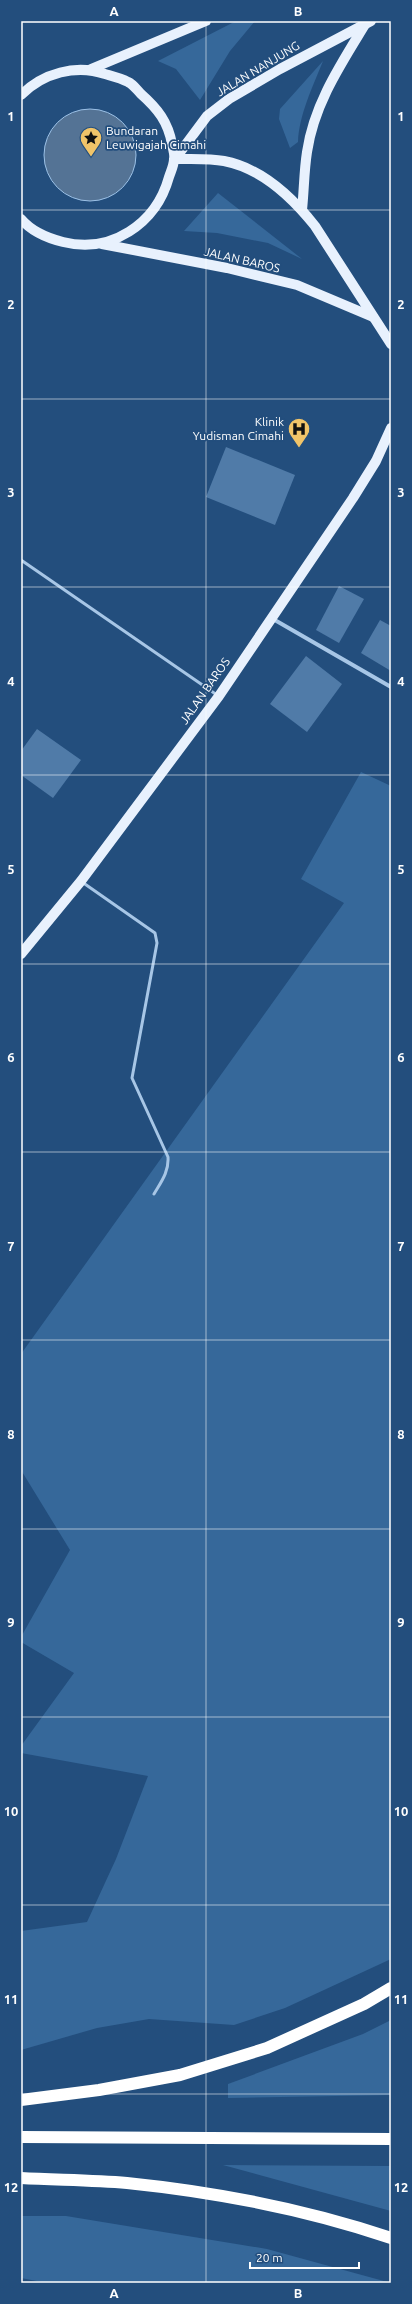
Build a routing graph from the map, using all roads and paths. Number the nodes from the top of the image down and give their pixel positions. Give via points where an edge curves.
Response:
1 (206, 21) edge
2 (368, 22) edge
3 (92, 69) junction
4 (21, 95) edge
5 (175, 159) junction
6 (302, 210) junction
7 (23, 223) edge
8 (100, 244) junction
9 (373, 317) junction
10 (391, 344) edge
11 (391, 428) edge
12 (21, 560) edge
13 (271, 618) junction
14 (391, 687) edge
15 (219, 696) junction
16 (81, 881) junction
17 (21, 954) edge
18 (154, 1194) dead end
19 (391, 1988) edge
20 (21, 2100) edge
21 (24, 2138) edge
22 (391, 2139) edge
23 (21, 2178) edge
24 (391, 2238) edge

1 - 3 main road
2 - 5 main road, JALAN NANJUNG via 280,69 229,100 207,116
2 - 6 main road via 328,86 317,112 307,151
3 - 4 main road via 67,70 42,78
3 - 5 main road via 128,82 157,108 169,128
5 - 6 main road via 224,161 256,173 281,190
5 - 8 main road via 156,207 141,224 122,237
6 - 9 main road via 335,256
7 - 8 main road via 49,239 75,245
8 - 9 main road, JALAN BAROS via 227,268 297,286
9 - 10 main road
11 - 13 main road, JALAN BAROS via 376,461 353,498
12 - 15 lane
13 - 14 street
13 - 15 main road, JALAN BAROS
15 - 16 main road, JALAN BAROS
16 - 17 main road, JALAN BAROS
16 - 18 lane via 155,933 157,943 132,1078 168,1157 165,1176
19 - 20 highway via 364,2004 267,2048 180,2075 99,2090
21 - 22 highway
23 - 24 highway via 127,2183 230,2198 343,2222

